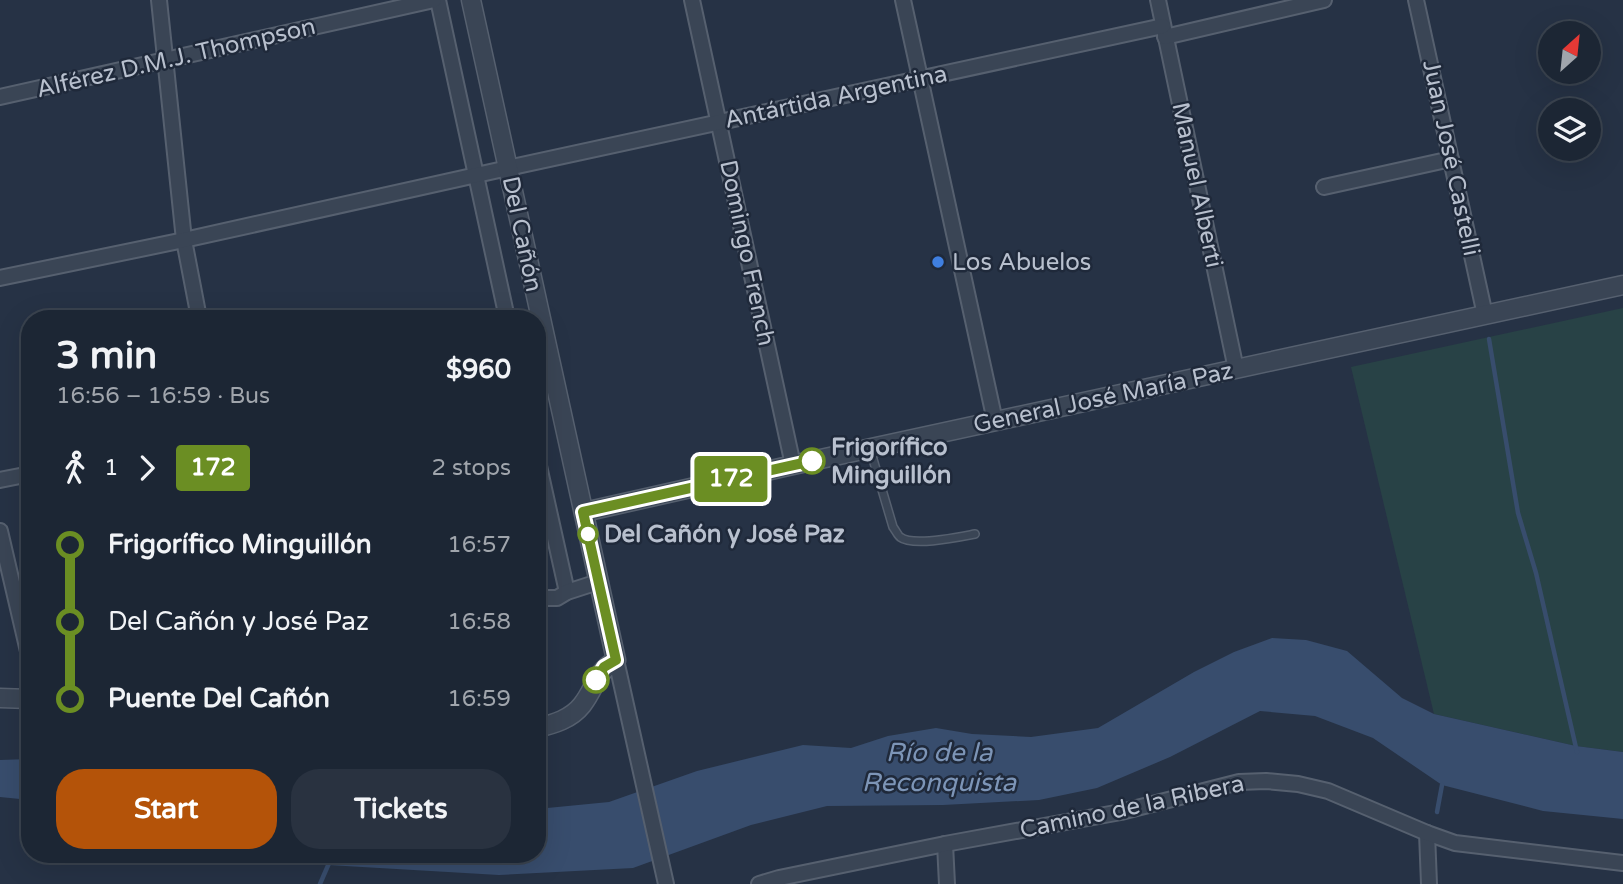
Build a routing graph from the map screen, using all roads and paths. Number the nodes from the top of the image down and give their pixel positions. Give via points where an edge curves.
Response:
1 (159, 0) edge
2 (436, 0) edge
3 (471, 0) edge
4 (692, 0) edge
5 (903, 0) edge
6 (1158, 0) edge
7 (1324, 0) edge
8 (1416, 0) edge
9 (1164, 32) junction
10 (165, 61) junction
11 (920, 79) junction
12 (0, 97) edge
13 (719, 122) junction
14 (1451, 159) junction
15 (508, 168) junction
16 (476, 175) junction
17 (1324, 187) dead end
18 (184, 240) junction
19 (0, 278) edge
20 (1623, 285) edge
21 (197, 310) edge
22 (505, 310) edge
23 (534, 310) edge
24 (1485, 315) junction
25 (1236, 369) junction
26 (546, 374) edge
27 (995, 421) junction
28 (870, 448) junction
29 (793, 465) junction
30 (21, 476) edge
31 (0, 480) edge
32 (546, 498) edge
33 (583, 512) junction
34 (0, 531) edge
35 (975, 534) dead end
36 (598, 582) junction
37 (567, 592) junction
38 (546, 598) edge
39 (21, 621) edge
40 (616, 660) junction
41 (0, 698) edge
42 (21, 699) edge
43 (546, 726) edge
44 (1427, 833) junction
45 (945, 844) junction
46 (1623, 863) edge
47 (665, 881) edge
48 (759, 884) edge
49 (947, 884) edge
50 (1429, 884) edge

1 - 10 street
2 - 10 street, Alférez D.M.J. Thompson
2 - 16 street, Del Cañón
3 - 15 street, Del Cañón
4 - 13 street, Domingo French
5 - 11 street
6 - 9 street, Manuel Alberti
7 - 9 street, Antártida Argentina
8 - 14 street, Juan José Castelli
9 - 11 street, Antártida Argentina
9 - 25 street, Manuel Alberti
10 - 12 street, Alférez D.M.J. Thompson
10 - 18 street
11 - 13 street, Antártida Argentina
11 - 27 street
13 - 15 street, Antártida Argentina
13 - 29 street, Domingo French
14 - 17 street
14 - 24 street, Juan José Castelli
15 - 16 street, Antártida Argentina
15 - 23 street, Del Cañón
16 - 18 street, Antártida Argentina
16 - 22 street, Del Cañón
18 - 19 street, Antártida Argentina
18 - 21 street
20 - 24 street, General José María Paz
24 - 25 street, General José María Paz
25 - 27 street, General José María Paz
26 - 33 street, Del Cañón
27 - 28 street, General José María Paz
28 - 29 street, General José María Paz
28 - 35 lane via 900,537 938,540
29 - 33 street, General José María Paz
30 - 31 street
32 - 37 street
33 - 36 street, Del Cañón
34 - 39 street
36 - 37 street
36 - 40 street, Del Cañón
37 - 38 street
40 - 43 street via 604,667 572,715
40 - 47 street, Del Cañón
41 - 42 street
44 - 45 street, Camino de la Ribera via 1328,790 1266,781 1239,782 1121,812
44 - 46 street, Camino de la Ribera via 1455,843
44 - 50 street
45 - 48 street, Camino de la Ribera
45 - 49 street

